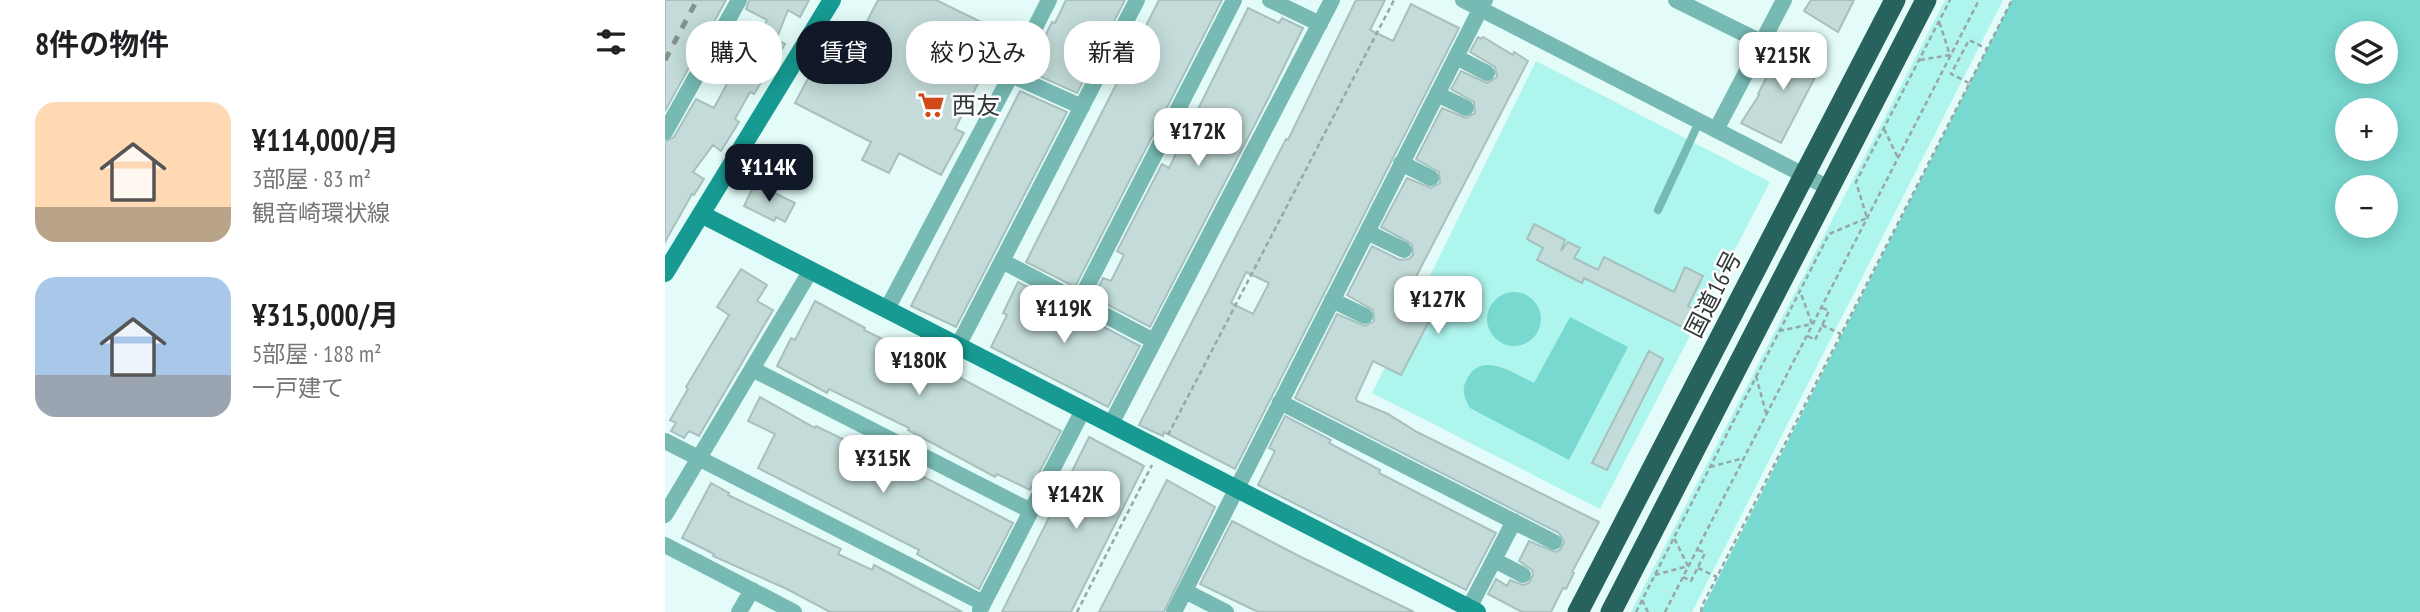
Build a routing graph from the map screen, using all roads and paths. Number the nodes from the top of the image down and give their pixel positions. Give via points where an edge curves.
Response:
1 (739, 0) edge
2 (832, 0) edge
3 (1049, 0) edge
4 (1137, 0) edge
5 (1234, 0) edge
6 (1270, 0) edge
7 (1332, 0) edge
8 (1394, 0) edge
9 (1463, 0) edge
10 (1676, 0) edge
11 (1784, 0) edge
12 (1895, 0) edge
13 (1926, 0) edge
14 (1950, 0) edge
15 (1979, 0) edge
16 (2012, 0) edge
17 (1483, 4) edge
18 (1038, 21) edge
19 (1939, 21) junction
20 (1320, 24) junction
21 (1761, 42) junction
22 (1987, 49) junction
23 (1951, 53) junction
24 (1961, 56) junction
25 (1455, 57) junction
26 (1919, 60) junction
27 (1487, 73) dead end
28 (1970, 83) junction
29 (1006, 84) edge
30 (1031, 84) edge
31 (1437, 94) junction
32 (1082, 107) junction
33 (1466, 108) dead end
34 (1699, 122) junction
35 (1884, 128) junction
36 (1716, 130) junction
37 (665, 132) edge
38 (1898, 158) junction
39 (1401, 163) junction
40 (1804, 175) junction
41 (1431, 178) dead end
42 (1829, 188) junction
43 (1658, 210) dead end
44 (701, 214) junction
45 (1867, 218) junction
46 (1367, 232) junction
47 (1404, 250) dead end
48 (1002, 261) junction
49 (811, 270) junction
50 (665, 273) edge
51 (1800, 291) junction
52 (1332, 300) junction
53 (1079, 302) junction
54 (1821, 307) junction
55 (887, 309) junction
56 (1365, 316) dead end
57 (1812, 324) junction
58 (1822, 325) junction
59 (1779, 332) junction
60 (1841, 334) junction
61 (1807, 335) junction
62 (1154, 341) junction
63 (958, 346) junction
64 (752, 369) junction
65 (1756, 376) junction
66 (1280, 402) junction
67 (1083, 410) junction
68 (1766, 413) junction
69 (1111, 424) junction
70 (665, 441) edge
71 (1160, 450) junction
72 (1744, 458) junction
73 (698, 459) junction
74 (1709, 467) junction
75 (1235, 488) junction
76 (1031, 511) junction
77 (665, 515) edge
78 (1514, 521) junction
79 (1674, 538) junction
80 (1553, 542) dead end
81 (665, 545) edge
82 (1697, 549) junction
83 (1494, 561) junction
84 (1688, 566) junction
85 (1698, 568) junction
86 (1523, 575) dead end
87 (1655, 575) junction
88 (1683, 577) junction
89 (1717, 577) junction
90 (752, 590) junction
91 (1185, 591) junction
92 (1642, 600) junction
93 (981, 608) edge
94 (1471, 611) edge
95 (739, 612) edge
96 (794, 612) edge
97 (1077, 612) edge
98 (1174, 612) edge
99 (1226, 612) edge
100 (1578, 612) edge
101 (1611, 612) edge
102 (1636, 612) edge
103 (1648, 612) edge
104 (1665, 612) edge
105 (1701, 612) edge

1 - 37 street
2 - 44 street
3 - 18 street
4 - 32 street
5 - 53 street
6 - 20 street
7 - 20 street
8 - 71 path
9 - 17 street
10 - 21 street
11 - 21 street
12 - 40 highway, 国道16号
13 - 42 highway
14 - 19 path
15 - 23 path
16 - 22 path
17 - 25 street
17 - 34 street
19 - 23 path
19 - 26 path
20 - 62 street
21 - 36 street
22 - 24 path via 1969,40
22 - 28 path
23 - 24 path
23 - 26 path
23 - 38 path
24 - 28 path via 1951,74
25 - 27 street
25 - 31 street
26 - 35 path
28 - 60 path
29 - 55 street
30 - 32 street
31 - 33 street
31 - 39 street
32 - 48 street
34 - 36 street
34 - 43 lane
35 - 38 path
35 - 45 path via 1856,182
36 - 40 street
38 - 45 path
39 - 41 street
39 - 46 street
40 - 42 street
40 - 100 highway, 国道16号
42 - 101 highway
44 - 49 street
44 - 50 street
45 - 51 path via 1829,234
45 - 54 path
46 - 47 street
46 - 52 street
48 - 53 street
48 - 63 street
49 - 55 street
49 - 64 street
51 - 57 path
51 - 59 path
52 - 56 street
52 - 66 street
53 - 62 street
54 - 57 path
54 - 58 path via 1829,311
55 - 63 street
57 - 59 path
57 - 61 path
58 - 60 path
58 - 61 path via 1815,340
59 - 65 path
60 - 89 path
61 - 68 path
62 - 69 street
63 - 67 street
64 - 73 street
64 - 76 street
65 - 68 path
65 - 74 path
66 - 75 street
66 - 78 street
67 - 69 street
67 - 76 street
68 - 72 path
69 - 71 street
70 - 73 street
71 - 75 street
71 - 97 path
72 - 74 path
72 - 82 path
73 - 77 street
73 - 93 street
74 - 79 path
75 - 91 street
75 - 94 street
76 - 93 street
78 - 80 street
78 - 83 street
79 - 84 path
79 - 87 path
81 - 90 street
82 - 84 path
82 - 85 path via 1705,554
83 - 86 street
83 - 94 street
84 - 87 path
84 - 88 path
85 - 88 path via 1691,581
85 - 89 path
87 - 92 path
88 - 104 path
89 - 105 path
90 - 95 street
90 - 96 street
91 - 98 street
91 - 99 street
92 - 102 path
92 - 103 path

